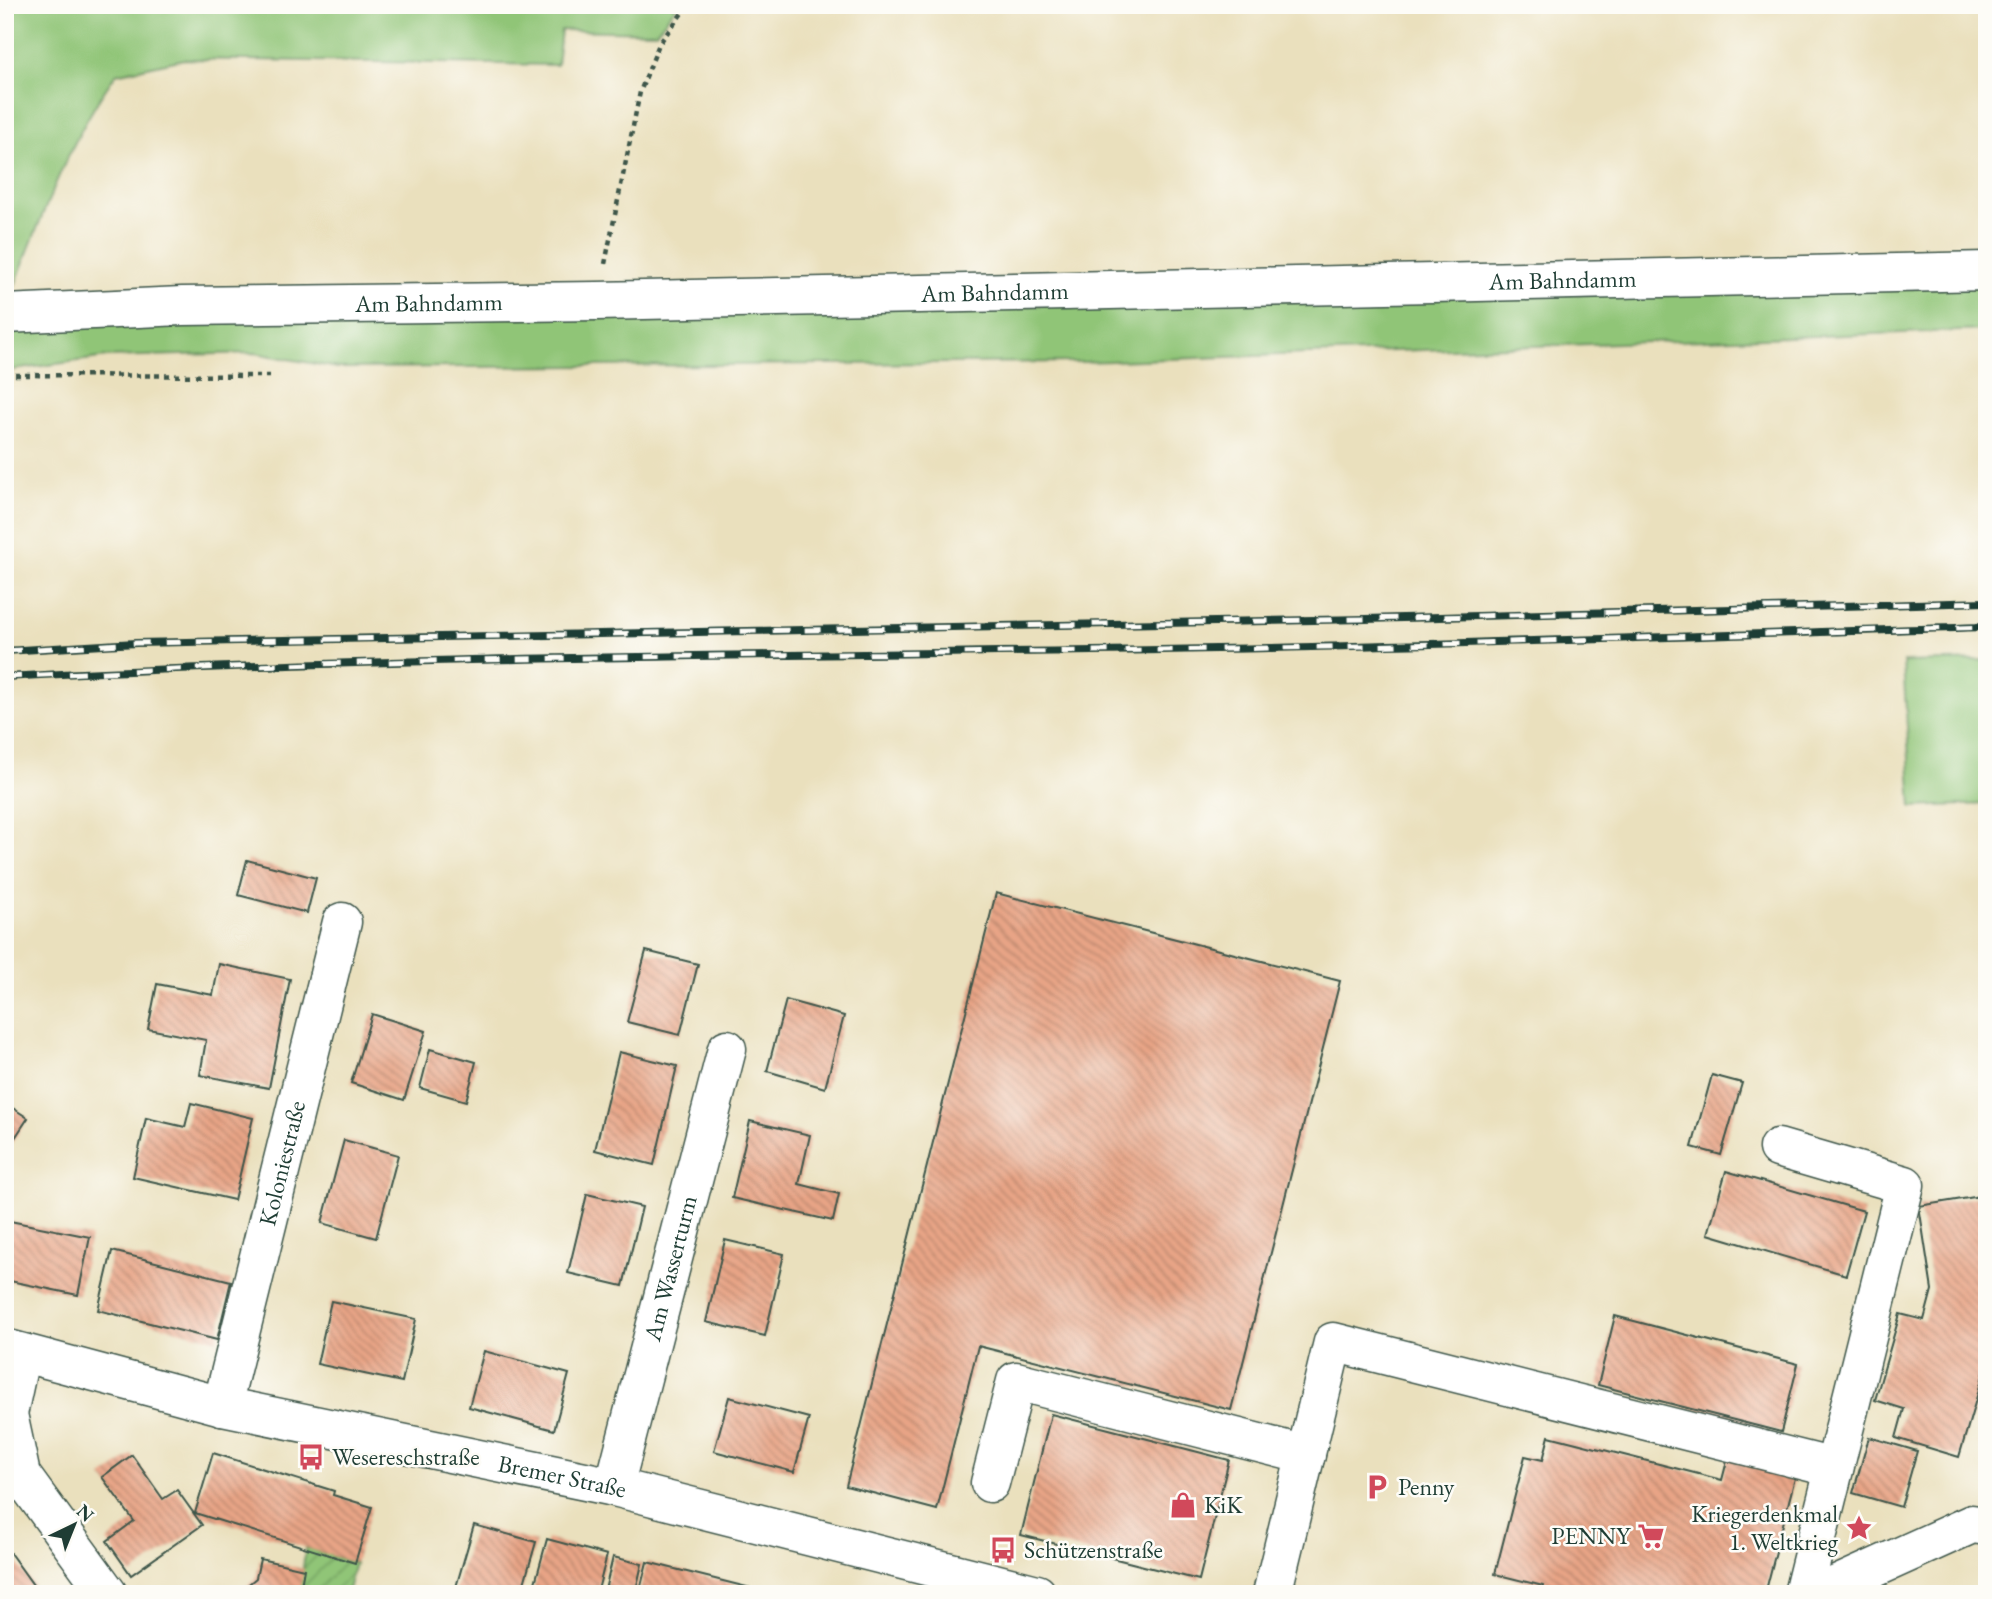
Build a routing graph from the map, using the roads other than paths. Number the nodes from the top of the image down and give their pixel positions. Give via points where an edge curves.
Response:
1 (1987, 271) edge
2 (5, 314) edge
3 (342, 922) dead end
4 (727, 1049) dead end
5 (1778, 1147) dead end
6 (13, 1350) edge
7 (222, 1406) junction
8 (1306, 1455) junction
9 (1834, 1468) junction
10 (13, 1480) edge
11 (989, 1483) dead end
12 (614, 1487) junction
13 (1987, 1526) edge
14 (1023, 1592) edge
15 (108, 1594) edge
16 (1272, 1594) edge
17 (1803, 1594) edge
18 (1817, 1594) edge

1 - 2 street, Am Bahndamm via 182,306
3 - 7 street, Koloniestraße
4 - 12 street, Am Wasserturm
5 - 9 street via 1905,1185
6 - 7 street, Bremer Straße
6 - 10 street via 8,1414
7 - 12 street, Bremer Straße
8 - 9 street via 1333,1342
8 - 11 street via 1016,1381
8 - 16 street
9 - 17 street
10 - 15 street
12 - 14 street, Bremer Straße
13 - 18 street via 1972,1524

